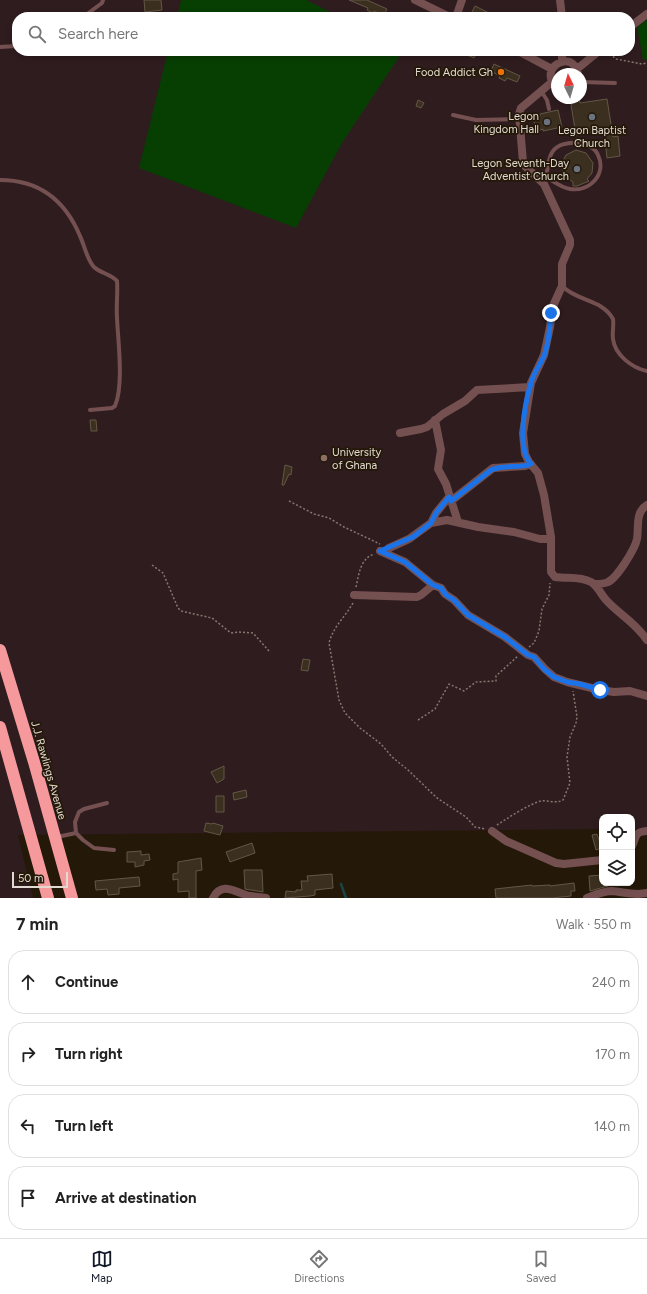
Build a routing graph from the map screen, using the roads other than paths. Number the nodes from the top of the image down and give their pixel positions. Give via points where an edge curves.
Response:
1 (103, 0) edge
2 (415, 0) edge
3 (462, 0) edge
4 (560, 0) edge
5 (90, 12) edge
6 (440, 12) edge
7 (458, 12) edge
8 (561, 12) edge
9 (647, 14) edge
10 (635, 23) edge
11 (12, 46) edge
12 (0, 47) edge
13 (527, 56) edge
14 (562, 56) edge
15 (594, 56) edge
16 (562, 62) junction
17 (551, 68) edge
18 (553, 68) edge
19 (574, 68) edge
20 (580, 68) edge
21 (587, 82) edge
22 (615, 83) dead end
23 (551, 86) edge
24 (541, 91) junction
25 (549, 109) dead end
26 (453, 115) dead end
27 (519, 119) junction
28 (543, 179) junction
29 (0, 180) edge
30 (562, 286) junction
31 (647, 370) edge
32 (530, 387) junction
33 (90, 410) dead end
34 (435, 420) junction
35 (400, 433) dead end
36 (531, 464) junction
37 (450, 499) junction
38 (647, 505) edge
39 (458, 522) junction
40 (431, 523) junction
41 (551, 537) junction
42 (389, 548) road end
43 (380, 551) road end
44 (595, 584) junction
45 (433, 585) junction
46 (354, 596) road end
47 (647, 640) edge
48 (0, 650) edge
49 (647, 696) edge
50 (0, 727) edge
51 (108, 803) dead end
52 (492, 831) road end
53 (647, 831) edge
54 (76, 833) junction
55 (54, 837) junction
56 (635, 837) edge
57 (114, 850) dead end
58 (599, 860) edge
59 (647, 893) edge
60 (48, 898) edge
61 (72, 898) edge
62 (213, 898) edge
63 (266, 898) edge
64 (587, 898) edge

1 - 5 lane
2 - 6 street
3 - 7 street
4 - 8 street
9 - 10 street
11 - 12 lane
13 - 17 street
14 - 16 street
15 - 20 street
16 - 18 street
16 - 19 street via 570,63
21 - 22 lane
23 - 24 street
24 - 25 lane
24 - 27 street via 521,108
26 - 27 lane via 476,120
27 - 28 street via 523,162 527,169
28 - 28 lane via 568,189 579,190 595,182 600,173 599,156 594,148 586,144 571,142 555,148 551,152
28 - 30 street via 570,240 562,264
29 - 33 lane via 12,180 48,192 70,217 93,266 117,281 119,393 112,408
30 - 31 lane via 569,293 603,308 613,319 613,339 618,350 632,366
30 - 32 street via 553,306 544,355
32 - 34 street via 477,390
32 - 36 street via 523,433 525,454
34 - 35 street via 427,427
34 - 37 street via 441,450 438,469
36 - 37 street via 493,468
36 - 41 street via 540,477
37 - 39 street
37 - 40 street via 436,513
38 - 44 street via 639,515 636,544 620,571 608,582
39 - 40 street via 446,520
39 - 41 street via 540,539
40 - 42 street via 409,539
41 - 44 street via 551,572 555,577 578,577
43 - 45 street via 405,562
44 - 47 street via 607,602 632,622
45 - 46 street via 416,597
45 - 49 street via 441,588 468,615 534,657 554,677 600,690 630,691
48 - 55 highway, J.J. Rawlings Avenue
50 - 60 highway
51 - 54 lane via 79,812 75,822
52 - 58 street via 506,841 556,863
53 - 56 street via 638,832
54 - 55 lane
54 - 57 lane via 94,848
55 - 61 highway, J.J. Rawlings Avenue
59 - 64 street via 606,892
62 - 63 street via 220,890 227,888 249,896

